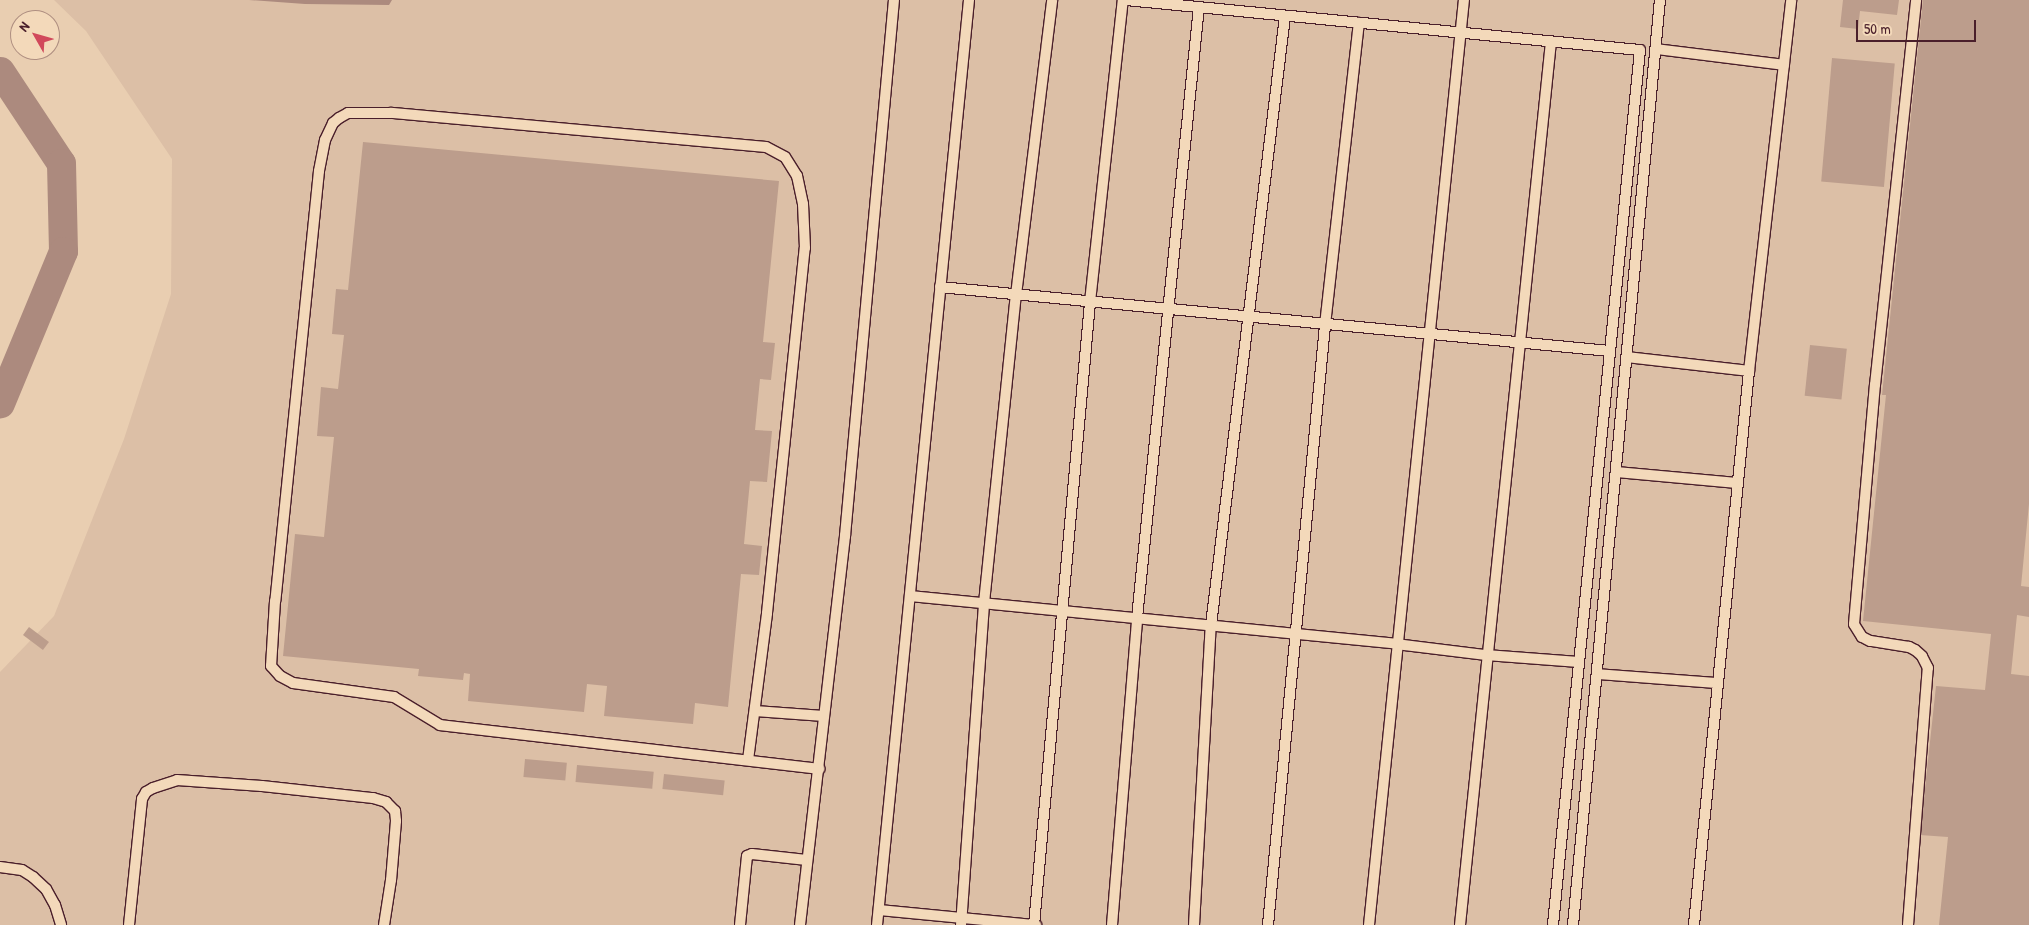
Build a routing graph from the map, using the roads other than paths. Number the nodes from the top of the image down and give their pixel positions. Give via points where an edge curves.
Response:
1 (894, 0) edge
2 (969, 0) edge
3 (1052, 0) edge
4 (1125, 0) edge
5 (1464, 0) edge
6 (1660, 0) edge
7 (1790, 0) edge
8 (1916, 0) edge
9 (1178, 3) edge
10 (1199, 7) junction
11 (1285, 16) junction
12 (1359, 23) junction
13 (1461, 33) junction
14 (1551, 42) junction
15 (1656, 49) junction
16 (1784, 65) junction
17 (940, 287) junction
18 (1016, 295) junction
19 (1090, 302) junction
20 (1170, 310) junction
21 (1249, 317) junction
22 (1325, 325) junction
23 (1429, 335) junction
24 (1518, 343) junction
25 (1610, 351) junction
26 (1627, 357) junction
27 (1749, 371) junction
28 (1616, 472) junction
29 (1738, 483) junction
30 (910, 596) junction
31 (984, 603) junction
32 (1061, 610) junction
33 (1137, 618) junction
34 (1211, 626) junction
35 (1294, 635) junction
36 (1396, 644) junction
37 (1486, 655) junction
38 (1579, 662) junction
39 (1597, 674) junction
40 (1718, 683) junction
41 (756, 711) junction
42 (824, 716) junction
43 (748, 760) junction
44 (819, 769) junction
45 (808, 860) junction
46 (0, 867) edge
47 (879, 910) junction
48 (961, 921) edge
49 (61, 925) edge
50 (129, 925) edge
51 (384, 925) edge
52 (740, 925) edge
53 (800, 925) edge
54 (877, 925) edge
55 (1035, 925) edge
56 (1112, 925) edge
57 (1194, 925) edge
58 (1268, 925) edge
59 (1369, 925) edge
60 (1460, 925) edge
61 (1553, 925) edge
62 (1573, 925) edge
63 (1694, 925) edge
64 (1908, 925) edge

1 - 42 lane via 845,536
2 - 17 lane
3 - 18 lane
4 - 9 lane
4 - 19 lane
5 - 13 lane
6 - 15 lane
7 - 16 lane
8 - 64 lane via 1875,385 1854,624 1862,637 1870,641 1915,650 1928,668
9 - 10 lane
10 - 11 lane
10 - 20 lane
11 - 12 lane
11 - 21 lane
12 - 13 lane
12 - 22 lane
13 - 14 lane
13 - 23 lane
14 - 24 lane
14 - 25 lane via 1632,47 1639,48 1641,52
15 - 16 lane
15 - 26 lane
16 - 27 lane
17 - 18 lane
17 - 30 lane
18 - 19 lane
18 - 31 lane
19 - 20 lane
19 - 32 lane
20 - 21 lane
20 - 33 lane
21 - 22 lane
21 - 34 lane
22 - 23 lane
22 - 35 lane
23 - 24 lane
23 - 36 lane
24 - 25 lane
24 - 37 lane
25 - 38 lane
26 - 27 lane
26 - 28 lane
27 - 29 lane
28 - 29 lane
28 - 39 lane
29 - 40 lane
30 - 31 lane
30 - 47 lane
31 - 32 lane
31 - 48 lane
32 - 33 lane
32 - 55 lane
33 - 34 lane
33 - 56 lane
34 - 35 lane
34 - 57 lane
35 - 36 lane
35 - 58 lane
36 - 37 lane
36 - 59 lane
37 - 38 lane
37 - 60 lane
38 - 61 lane
39 - 40 lane
39 - 62 lane
40 - 63 lane
41 - 42 lane
41 - 43 lane
41 - 43 lane via 805,248 797,176 785,157 766,147 391,113 348,113 338,118 325,140 319,171 271,666 293,683 394,697 440,725
42 - 44 lane
43 - 44 lane
44 - 45 lane
45 - 52 lane via 746,856
45 - 53 lane
46 - 49 lane via 22,870 46,889
47 - 48 lane
47 - 54 lane
48 - 55 lane
50 - 51 lane via 142,799 153,788 177,780 262,786 386,802 395,811 396,821

